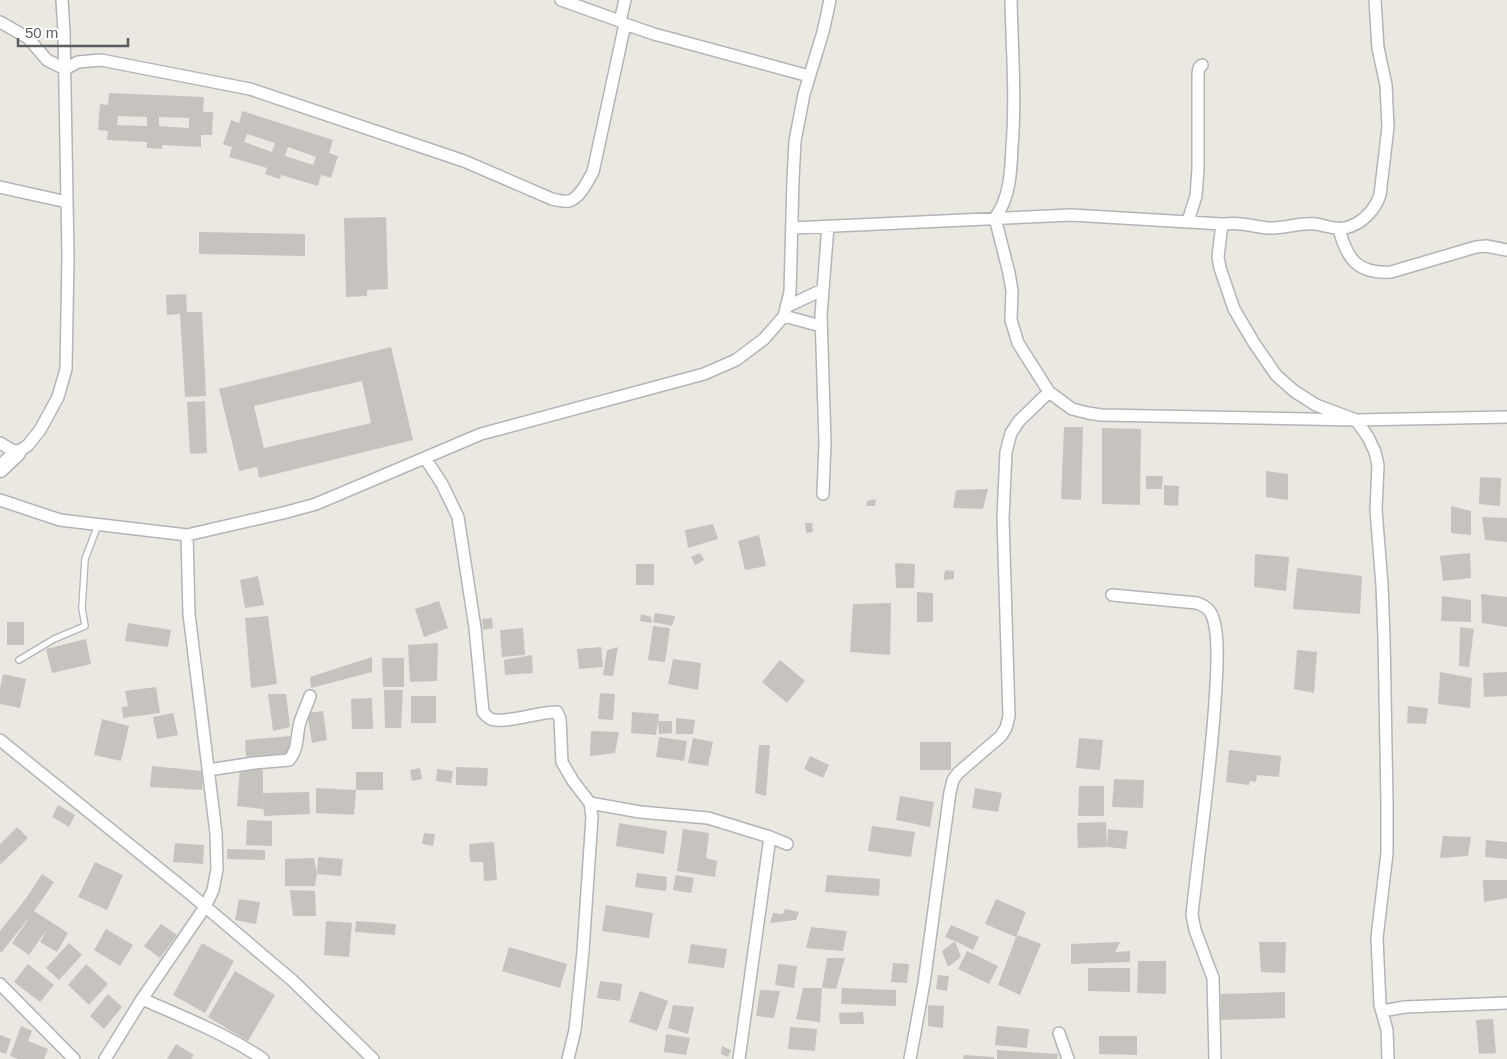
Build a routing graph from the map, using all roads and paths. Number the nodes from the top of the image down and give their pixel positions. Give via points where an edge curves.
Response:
1 (62, 0) edge
2 (561, 0) edge
3 (625, 0) edge
4 (830, 0) edge
5 (1012, 0) edge
6 (1375, 0) edge
7 (0, 22) edge
8 (623, 23) junction
9 (1202, 65) dead end
10 (65, 69) junction
11 (809, 76) junction
12 (0, 187) edge
13 (67, 202) junction
14 (995, 218) junction
15 (1188, 221) junction
16 (1222, 224) junction
17 (828, 226) junction
18 (792, 228) junction
19 (1339, 228) junction
20 (1507, 250) edge
21 (822, 290) junction
22 (785, 312) junction
23 (821, 326) junction
24 (1049, 392) junction
25 (1507, 417) edge
26 (1356, 420) junction
27 (0, 443) edge
28 (17, 454) junction
29 (425, 458) junction
30 (0, 469) edge
31 (823, 494) dead end
32 (0, 500) edge
33 (98, 525) junction
34 (187, 535) junction
35 (1112, 596) dead end
36 (19, 660) dead end
37 (310, 696) dead end
38 (0, 740) edge
39 (208, 770) junction
40 (590, 802) junction
41 (770, 837) junction
42 (787, 844) dead end
43 (204, 907) junction
44 (0, 984) edge
45 (142, 999) junction
46 (1507, 1003) edge
47 (1382, 1011) junction
48 (1058, 1033) dead end
49 (74, 1059) edge
50 (105, 1059) edge
51 (263, 1059) edge
52 (372, 1059) edge
53 (568, 1059) edge
54 (739, 1059) edge
55 (910, 1059) edge
56 (1068, 1059) edge
57 (1215, 1059) edge
58 (1388, 1059) edge

1 - 10 street
2 - 8 street
3 - 8 street
4 - 11 street
5 - 14 street via 1015,84 1011,170 1002,209
6 - 19 street via 1388,127 1380,195 1370,214 1353,225
7 - 10 street via 28,38 47,60
8 - 10 street via 592,172 580,193 571,200 552,199 464,161 250,89 101,60 78,62
8 - 11 street
9 - 15 street via 1198,74 1196,196
10 - 13 street
11 - 18 street via 795,141
12 - 13 street
13 - 28 street via 66,369 58,396 43,424
14 - 15 street via 1072,215
14 - 17 street
14 - 24 street via 1009,273 1011,320 1018,343
15 - 16 street
16 - 19 street via 1268,228 1315,224
16 - 26 street via 1220,268 1234,309 1270,367 1294,391
17 - 18 street
17 - 21 street
18 - 22 street via 790,292
19 - 20 street via 1350,257 1358,266 1379,273 1476,247
21 - 22 street
21 - 23 street
22 - 23 street
22 - 29 street via 764,340 736,360 704,374 481,434
23 - 31 street via 825,442
24 - 26 street via 1072,409 1088,413
24 - 55 street via 1019,420 1011,433 1006,452 1003,518 1009,716 1001,736 953,780
25 - 26 street
26 - 47 street via 1372,444 1378,464 1376,510 1382,585 1388,802 1377,938
27 - 28 street
28 - 30 street
29 - 34 street via 316,504
29 - 40 street via 458,517 475,628 483,712 488,718 502,720 557,712 562,762
32 - 33 street via 60,520
33 - 34 street
33 - 36 lane via 85,559 82,608 85,626 54,639
34 - 39 street via 189,614
35 - 57 street via 1197,604 1206,607 1216,630 1214,720 1192,915 1213,978
37 - 39 street via 296,747 289,760
38 - 43 street
39 - 43 street via 217,869 213,890
40 - 41 street via 640,812 708,818
40 - 53 street via 592,817 583,951 575,1030
41 - 42 street
41 - 54 street
43 - 45 street
43 - 52 street via 292,980
44 - 49 street
45 - 50 street
45 - 51 street via 193,1021
46 - 47 street via 1405,1007
47 - 58 street via 1387,1030
48 - 56 street

